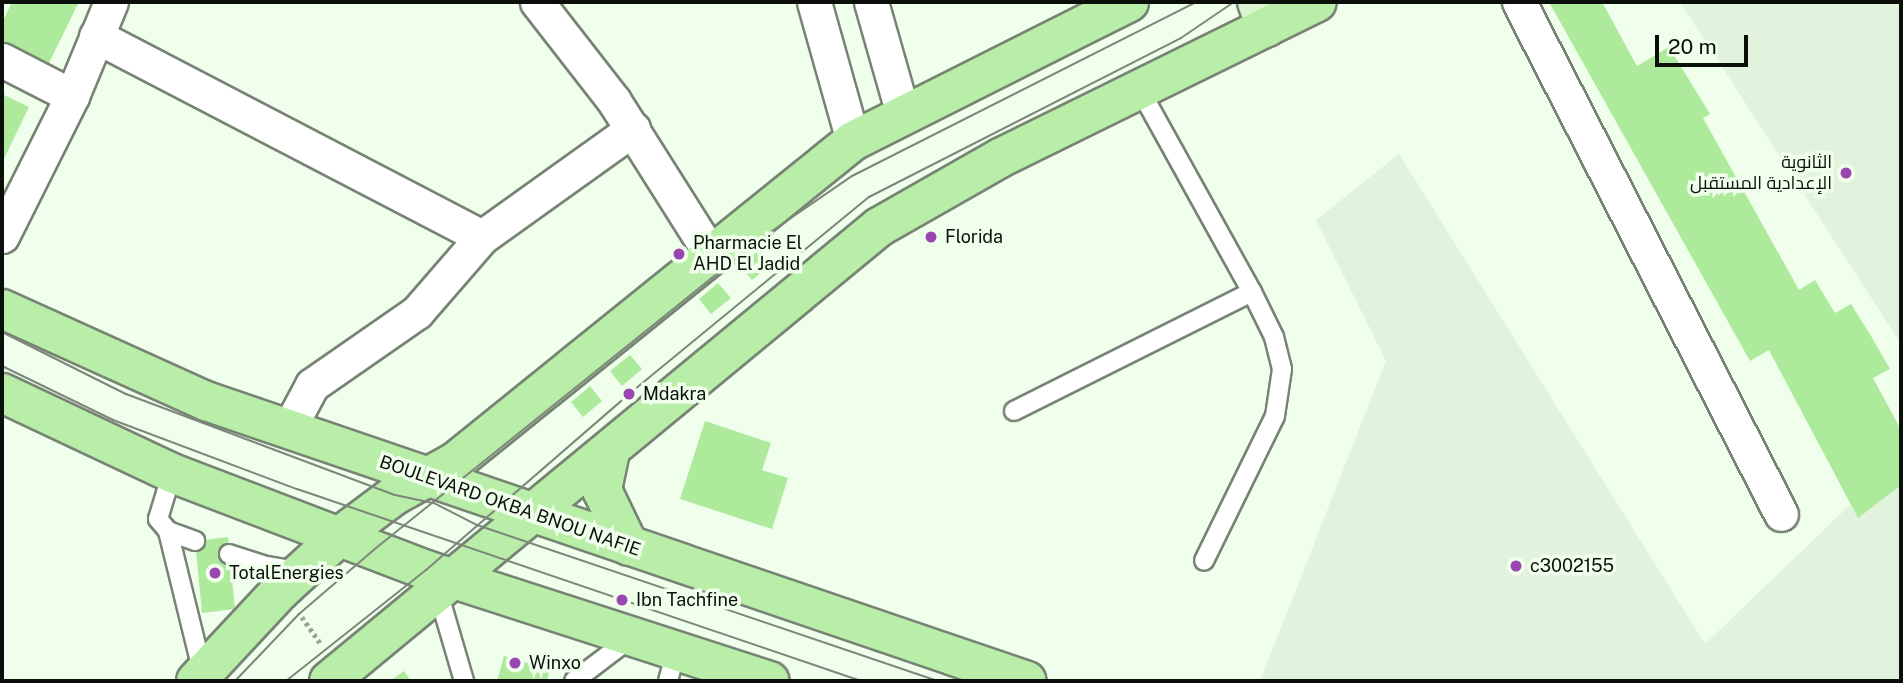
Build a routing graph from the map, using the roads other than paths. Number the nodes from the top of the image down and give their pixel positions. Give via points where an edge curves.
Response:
1 (111, 2) edge
2 (537, 2) edge
3 (814, 2) edge
4 (871, 2) edge
5 (1129, 2) edge
6 (1317, 2) edge
7 (1520, 2) edge
8 (1261, 14) edge
9 (96, 36) junction
10 (2, 61) edge
11 (1140, 90) junction
12 (72, 96) junction
13 (904, 114) junction
14 (633, 129) junction
15 (853, 141) junction
16 (12, 188) edge
17 (2, 236) edge
18 (482, 237) junction
19 (710, 253) junction
20 (1252, 292) junction
21 (2, 309) edge
22 (2, 393) edge
23 (1014, 411) dead end
24 (288, 430) junction
25 (610, 452) junction
26 (172, 473) junction
27 (427, 477) junction
28 (537, 511) junction
29 (1781, 514) dead end
30 (168, 531) junction
31 (340, 536) junction
32 (195, 541) dead end
33 (629, 546) junction
34 (233, 558) dead end
35 (1204, 561) dead end
36 (301, 572) junction
37 (199, 582) dead end
38 (447, 585) junction
39 (183, 591) junction
40 (633, 636) junction
41 (672, 666) edge
42 (199, 678) edge
43 (329, 681) edge
44 (464, 681) edge
45 (573, 681) edge
46 (769, 681) edge
47 (1027, 681) edge

1 - 9 street
2 - 14 street
3 - 15 street
4 - 13 street
5 - 13 main road
6 - 8 main road
7 - 29 street
8 - 11 main road
9 - 12 street
9 - 18 street
10 - 12 street
11 - 20 lane
11 - 25 main road via 1000,158 879,227
12 - 16 street
13 - 15 main road
14 - 18 street
14 - 19 street
15 - 19 main road
16 - 17 street
18 - 24 street via 417,312 312,385
19 - 27 main road via 455,462
20 - 23 lane
20 - 35 lane via 1279,350 1282,391 1275,416
21 - 24 main road, BOULEVARD OKBA BNOU NAFIE via 206,401
22 - 26 main road
24 - 27 main road, BOULEVARD OKBA BNOU NAFIE
25 - 28 main road
25 - 33 main road via 602,490
26 - 30 lane via 157,512
26 - 31 main road
27 - 28 main road, BOULEVARD OKBA BNOU NAFIE
27 - 31 main road
28 - 33 main road, BOULEVARD OKBA BNOU NAFIE
28 - 38 main road
30 - 32 lane
30 - 39 lane
31 - 36 main road
31 - 38 main road
33 - 47 main road, BOULEVARD OKBA BNOU NAFIE
34 - 36 lane
36 - 42 main road
37 - 39 lane
38 - 40 main road
38 - 43 main road
38 - 44 lane
39 - 42 lane
40 - 41 main road
40 - 45 lane
41 - 46 main road

